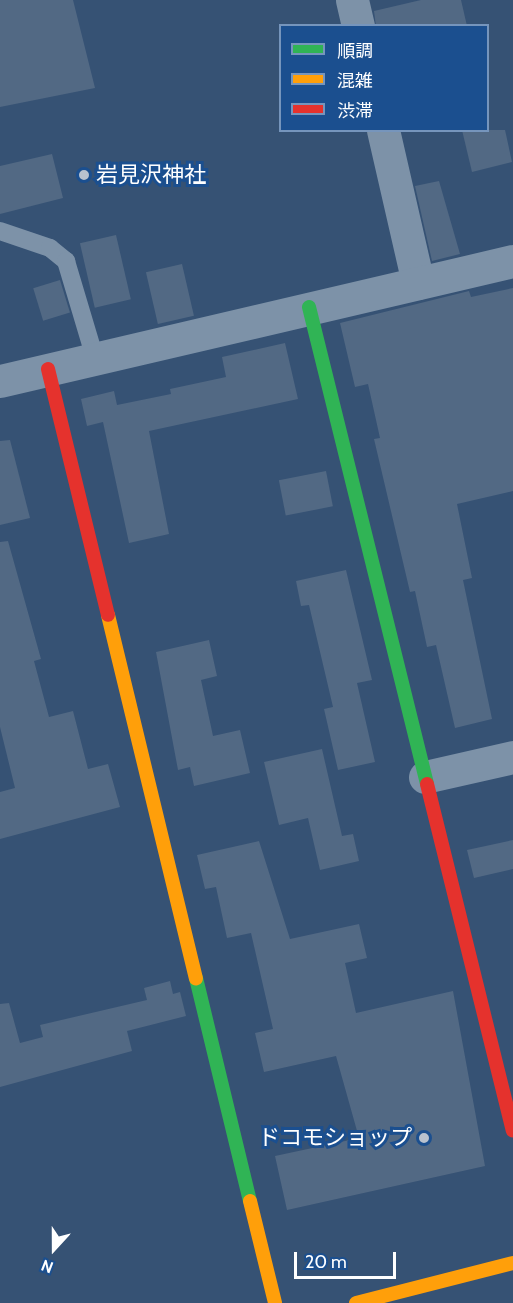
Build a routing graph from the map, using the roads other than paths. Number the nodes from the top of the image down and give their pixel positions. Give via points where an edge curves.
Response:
1 (352, 0) edge
2 (358, 24) edge
3 (382, 132) edge
4 (0, 231) edge
5 (513, 261) edge
6 (418, 283) junction
7 (309, 308) junction
8 (95, 358) junction
9 (48, 369) junction
10 (0, 381) edge
11 (513, 757) edge
12 (425, 777) junction
13 (513, 1131) edge
14 (513, 1263) edge
15 (275, 1303) edge
16 (356, 1303) edge

1 - 2 street
3 - 6 street
4 - 8 lane via 50,248 66,261
5 - 6 street
6 - 7 street
7 - 8 street
7 - 12 main road
8 - 9 street
9 - 10 street
9 - 15 main road
11 - 12 street
12 - 13 main road
14 - 16 main road

